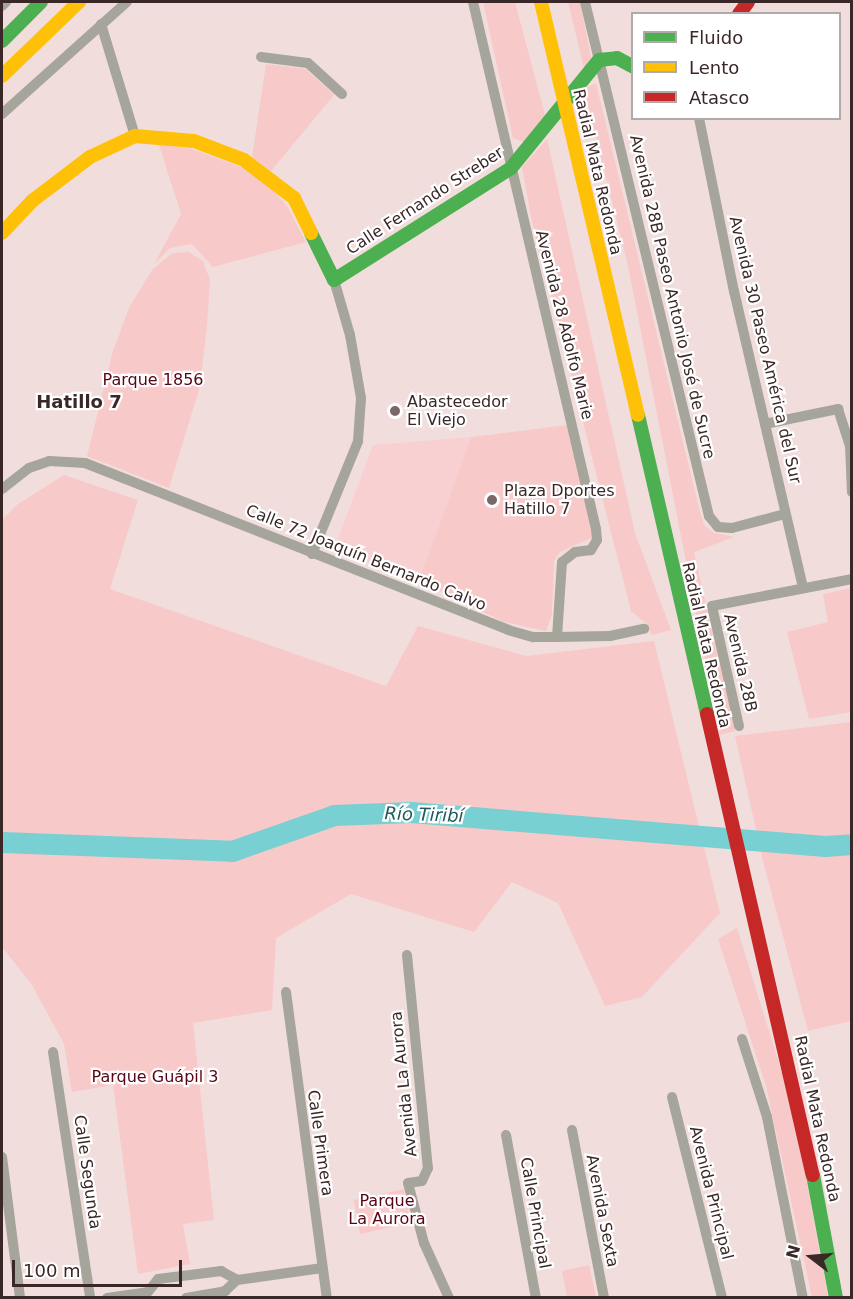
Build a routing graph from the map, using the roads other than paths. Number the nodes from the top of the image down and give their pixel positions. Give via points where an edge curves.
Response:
1 (6, 2) edge
2 (41, 2) edge
3 (79, 2) edge
4 (127, 2) edge
5 (472, 2) edge
6 (541, 2) edge
7 (585, 2) edge
8 (2, 6) edge
9 (101, 24) junction
10 (2, 41) edge
11 (261, 57) dead end
12 (599, 60) junction
13 (631, 65) edge
14 (2, 76) edge
15 (342, 94) dead end
16 (2, 114) edge
17 (699, 120) edge
18 (135, 136) junction
19 (511, 168) junction
20 (2, 233) edge
21 (334, 280) junction
22 (765, 424) junction
23 (2, 489) edge
24 (852, 492) edge
25 (785, 514) junction
26 (312, 554) junction
27 (852, 579) edge
28 (803, 588) junction
29 (644, 629) dead end
30 (557, 637) junction
31 (739, 726) dead end
32 (407, 955) dead end
33 (286, 992) dead end
34 (742, 1039) dead end
35 (53, 1052) dead end
36 (672, 1096) dead end
37 (572, 1130) dead end
38 (506, 1135) dead end
39 (2, 1157) edge
40 (322, 1268) junction
41 (237, 1280) junction
42 (152, 1295) edge
43 (20, 1298) edge
44 (90, 1298) edge
45 (107, 1298) edge
46 (186, 1298) edge
47 (327, 1298) edge
48 (448, 1298) edge
49 (536, 1298) edge
50 (604, 1298) edge
51 (722, 1298) edge
52 (803, 1298) edge
53 (836, 1298) edge

1 - 8 street
2 - 10 main road
3 - 14 main road
4 - 9 street
5 - 19 street, Avenida 28 Adolfo Marie
6 - 53 main road, Radial Mata Redonda via 776,1006
7 - 12 street, Avenida 28B Paseo Antonio José de Sucre
9 - 16 street
9 - 18 street
11 - 15 street via 308,63
12 - 13 main road via 617,58
12 - 19 main road, Calle Fernando Streber
12 - 25 street, Avenida 28B Paseo Antonio José de Sucre via 709,516 718,527 732,528
17 - 22 street, Avenida 30 Paseo América del Sur
18 - 20 main road via 90,157 32,201
18 - 21 main road via 194,141 244,160 294,198
19 - 21 main road, Calle Fernando Streber
19 - 30 street, Avenida 28 Adolfo Marie via 572,416 597,540 591,550 575,552 562,562
21 - 26 street via 346,316 361,398 358,441
22 - 24 street via 838,408 850,445
22 - 25 street, Avenida 30 Paseo América del Sur
23 - 26 street, Calle 72 Joaquín Bernardo Calvo via 29,468 49,461 85,463
25 - 28 street, Avenida 30 Paseo América del Sur
26 - 30 street, Calle 72 Joaquín Bernardo Calvo via 508,630 533,637
27 - 28 street
28 - 31 street, Avenida 28B via 712,606
29 - 30 street, Calle 72 Joaquín Bernardo Calvo via 610,636
32 - 48 street, Avenida La Aurora via 428,1168 422,1181 408,1183 423,1243
33 - 40 street, Calle Primera
34 - 52 street via 766,1117
35 - 44 street, Calle Segunda
36 - 51 street, Avenida Principal
37 - 50 street, Avenida Sexta
38 - 49 street, Calle Principal
39 - 43 street
40 - 41 street
40 - 47 street, Calle Primera
41 - 42 street via 221,1270 158,1279
41 - 46 street via 225,1291
42 - 45 street

